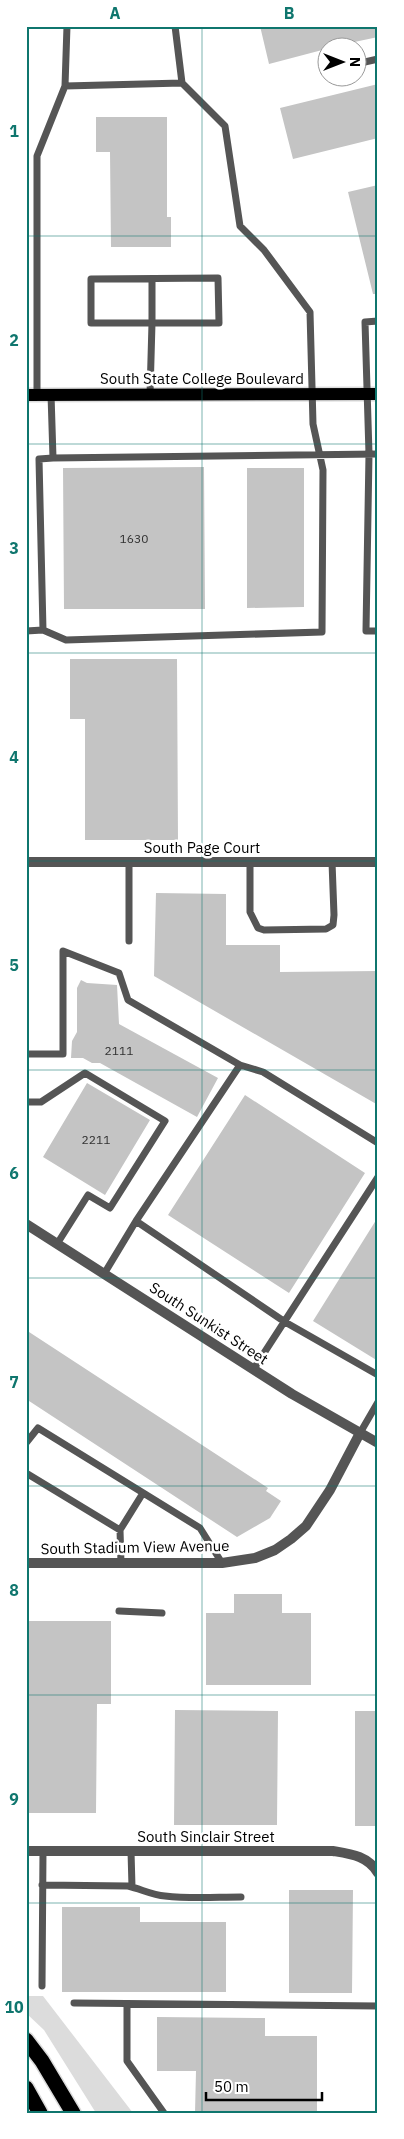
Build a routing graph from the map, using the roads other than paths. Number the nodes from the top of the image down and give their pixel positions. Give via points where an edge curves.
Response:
1 (67, 26) edge
2 (175, 26) edge
3 (182, 83) junction
4 (65, 86) junction
5 (152, 279) junction
6 (378, 321) edge
7 (152, 324) junction
8 (32, 394) edge
9 (51, 394) junction
10 (150, 394) junction
11 (313, 394) junction
12 (373, 394) edge
13 (369, 454) junction
14 (378, 454) edge
15 (319, 455) junction
16 (54, 458) junction
17 (43, 630) junction
18 (26, 631) edge
19 (378, 631) edge
20 (26, 862) edge
21 (129, 862) junction
22 (250, 862) junction
23 (332, 862) junction
24 (378, 862) edge
25 (129, 941) dead end
26 (26, 1054) edge
27 (240, 1065) junction
28 (26, 1102) edge
29 (378, 1143) edge
30 (378, 1177) edge
31 (136, 1221) junction
32 (26, 1224) edge
33 (57, 1244) junction
34 (104, 1274) junction
35 (285, 1322) junction
36 (253, 1370) junction
37 (378, 1375) edge
38 (378, 1402) edge
39 (360, 1433) junction
40 (26, 1443) edge
41 (378, 1443) edge
42 (26, 1473) edge
43 (143, 1493) junction
44 (120, 1530) junction
45 (26, 1563) edge
46 (121, 1563) junction
47 (222, 1563) junction
48 (119, 1611) dead end
49 (162, 1613) dead end
50 (26, 1850) edge
51 (43, 1850) junction
52 (132, 1851) junction
53 (378, 1873) edge
54 (42, 1885) junction
55 (132, 1887) junction
56 (241, 1897) dead end
57 (42, 1986) dead end
58 (74, 2003) dead end
59 (127, 2004) junction
60 (378, 2006) edge
61 (26, 2040) edge
62 (26, 2088) edge
63 (40, 2113) edge
64 (73, 2113) edge
65 (164, 2113) edge

1 - 4 lane
2 - 3 lane
3 - 4 lane
3 - 11 lane via 225,126 240,226 264,250 310,312
4 - 8 lane via 37,156
5 - 7 lane
5 - 7 lane via 91,279 91,323
5 - 7 lane via 218,278 219,323
6 - 12 lane via 365,322
7 - 10 lane
8 - 9 main road, South State College Boulevard
9 - 10 main road, South State College Boulevard
9 - 16 lane
10 - 11 main road, South State College Boulevard
11 - 12 main road, South State College Boulevard
11 - 15 lane via 313,424
12 - 13 lane
13 - 14 lane
13 - 15 lane
13 - 19 lane via 366,631
15 - 16 lane
15 - 17 lane via 323,470 322,632 66,640
16 - 17 lane via 39,459
17 - 18 lane
20 - 21 street, South Page Court
21 - 22 street, South Page Court
21 - 25 lane
22 - 23 street, South Page Court
22 - 23 lane via 250,912 258,928 264,930 326,929 332,925
23 - 24 street, South Page Court
26 - 27 lane via 63,1054 63,951 119,973 128,1000
27 - 29 lane via 263,1072
27 - 31 lane
28 - 33 lane via 41,1102 86,1073 165,1121 110,1208 88,1195
30 - 35 lane
31 - 34 lane
31 - 35 lane
32 - 33 street, South Sunkist Street
33 - 34 street, South Sunkist Street
34 - 36 street, South Sunkist Street
35 - 36 lane
35 - 37 lane
36 - 39 street, South Sunkist Street
38 - 39 lane
39 - 41 street, South Sunkist Street
39 - 47 street, South Stadium View Avenue via 330,1490 306,1526 275,1550 255,1558
40 - 43 lane via 38,1428
42 - 44 lane
43 - 44 lane
43 - 47 lane via 200,1528
44 - 46 lane
45 - 46 street, South Stadium View Avenue
46 - 47 street, South Stadium View Avenue
48 - 49 lane
50 - 51 street, South Sinclair Street
51 - 52 street, South Sinclair Street
51 - 54 lane
52 - 53 street, South Sinclair Street via 333,1851 359,1856 374,1866
52 - 55 lane
54 - 55 lane
54 - 57 lane
55 - 56 lane via 166,1896
58 - 59 lane
59 - 60 lane
59 - 65 lane via 126,2061
61 - 64 highway
62 - 63 highway

